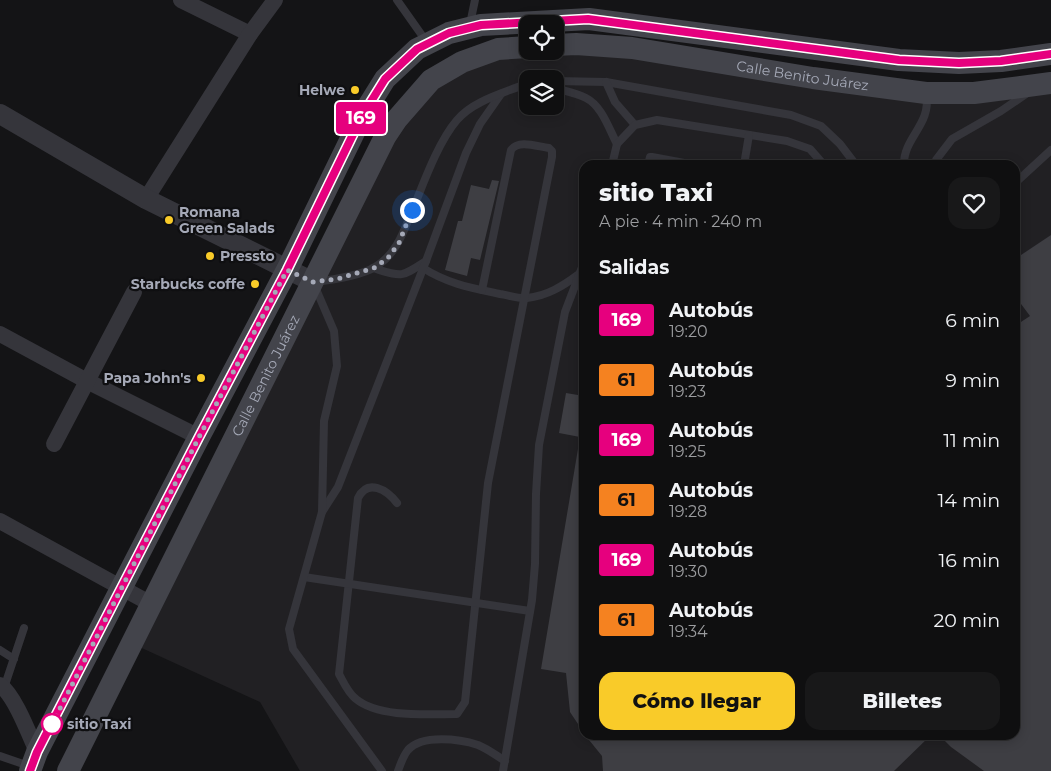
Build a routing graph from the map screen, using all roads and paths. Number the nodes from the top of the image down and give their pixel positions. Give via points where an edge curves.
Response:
1 (181, 0) edge
2 (275, 0) edge
3 (397, 0) edge
4 (475, 0) edge
5 (470, 28) junction
6 (250, 34) junction
7 (428, 43) junction
8 (564, 45) edge
9 (519, 48) edge
10 (1045, 55) edge
11 (564, 81) edge
12 (606, 82) junction
13 (1044, 84) edge
14 (519, 87) edge
15 (564, 91) edge
16 (926, 93) junction
17 (501, 94) junction
18 (0, 114) edge
19 (635, 125) junction
20 (749, 135) junction
21 (617, 144) junction
22 (1051, 150) edge
23 (613, 160) edge
24 (649, 160) edge
25 (671, 160) edge
26 (745, 160) edge
27 (820, 160) edge
28 (852, 160) edge
29 (905, 160) edge
30 (936, 160) edge
31 (1020, 178) edge
32 (146, 199) junction
33 (424, 265) junction
34 (373, 268) junction
35 (287, 270) junction
36 (579, 277) edge
37 (313, 282) junction
38 (579, 282) edge
39 (482, 290) junction
40 (134, 292) dead end
41 (524, 298) junction
42 (0, 334) edge
43 (87, 381) junction
44 (199, 437) junction
45 (54, 444) dead end
46 (397, 503) dead end
47 (322, 512) junction
48 (0, 521) edge
49 (304, 577) junction
50 (348, 584) junction
51 (122, 588) junction
52 (475, 604) junction
53 (152, 605) junction
54 (530, 611) junction
55 (24, 628) dead end
56 (0, 650) edge
57 (14, 659) junction
58 (2, 686) edge
59 (0, 756) edge
60 (505, 761) junction
61 (33, 763) edge
62 (68, 771) edge
63 (382, 771) edge
64 (398, 771) edge
65 (503, 771) edge

1 - 6 street
2 - 6 street
3 - 7 lane
4 - 5 lane
5 - 7 main road, Calle Benito Juárez
5 - 10 main road, Calle Benito Juárez via 588,19 899,60 959,63
6 - 32 street
7 - 35 main road, Calle Benito Juárez via 401,63 373,97
8 - 16 main road, Calle Benito Juárez via 632,48
9 - 37 main road, Calle Benito Juárez via 498,49 462,62 431,80 413,99 385,137
10 - 13 street
11 - 12 lane
12 - 19 lane via 616,102
12 - 28 lane via 791,114 821,126
13 - 16 main road, Calle Benito Juárez via 974,93
13 - 30 lane via 952,139
14 - 17 lane
15 - 21 lane via 593,102
16 - 29 lane via 925,118 908,144
17 - 33 lane via 480,124 466,153
17 - 34 lane via 458,118 426,177 399,243 388,258
18 - 32 street
19 - 20 lane via 657,120
19 - 21 lane
20 - 26 lane
20 - 27 lane via 787,141 810,149
21 - 23 lane
22 - 31 lane
24 - 25 lane via 652,156
32 - 35 street
33 - 34 lane via 398,276
33 - 39 lane via 438,278
33 - 47 lane via 338,487
34 - 37 lane via 337,279
35 - 37 street
35 - 44 main road, Calle Benito Juárez
36 - 41 lane via 542,295
37 - 47 lane via 334,331 337,366 324,421
37 - 53 main road, Calle Benito Juárez
38 - 54 lane via 565,312 540,445
39 - 41 lane
39 - 41 lane via 511,150 520,144 549,148 552,157
40 - 43 street
41 - 52 lane via 488,483
42 - 43 street
43 - 44 street
43 - 45 street
44 - 51 main road, Calle Benito Juárez
46 - 50 lane via 382,489 370,487 361,492
47 - 49 lane
48 - 51 street
49 - 50 lane
49 - 63 lane via 289,629 293,649
50 - 52 lane
50 - 52 lane via 339,674 356,699 375,709 414,714 457,714 465,702
51 - 53 street
51 - 61 main road, Calle Benito Juárez
52 - 54 lane
53 - 62 main road, Calle Benito Juárez
54 - 60 lane
55 - 57 lane
56 - 57 lane
57 - 58 lane
58 - 61 street via 25,724
59 - 61 lane
60 - 64 lane via 479,746 446,738 418,742 409,748
60 - 65 lane

